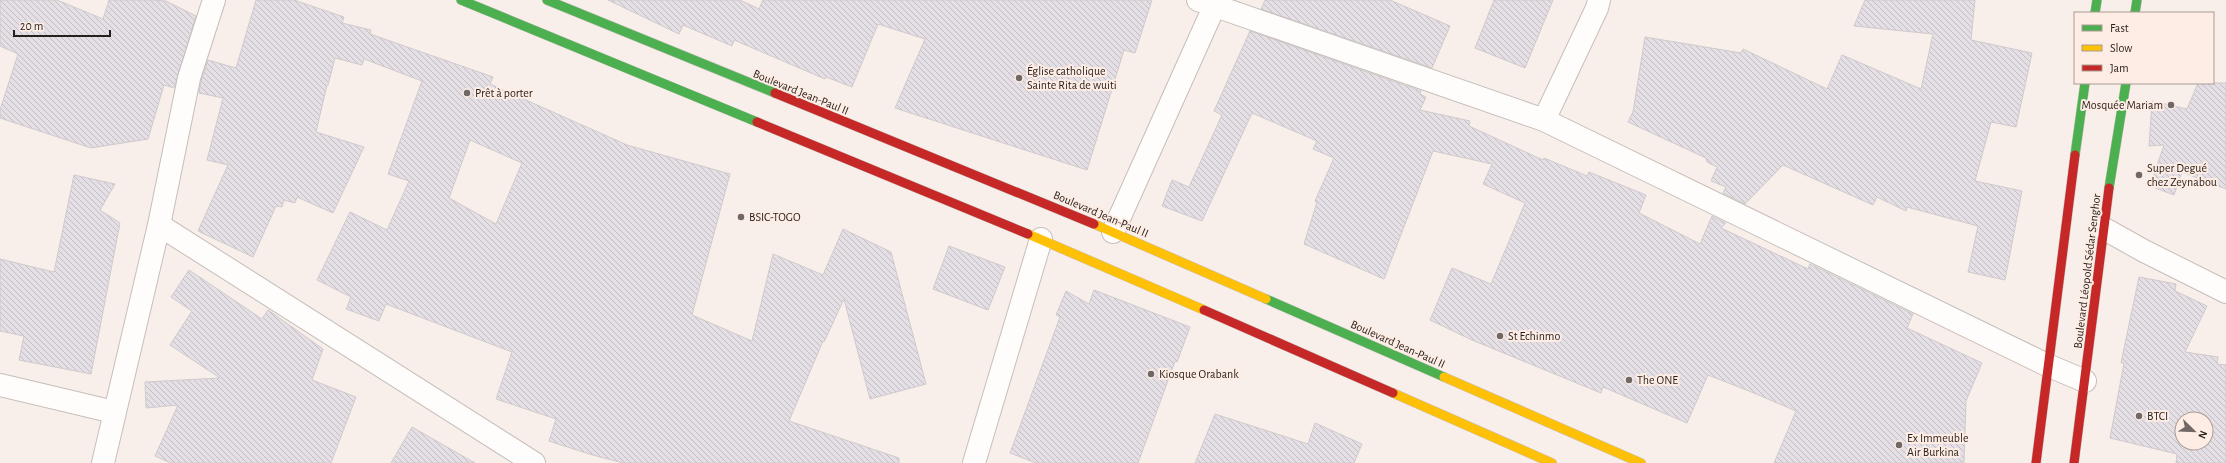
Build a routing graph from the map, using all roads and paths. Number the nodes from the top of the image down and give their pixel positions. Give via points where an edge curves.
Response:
1 (214, 0) edge
2 (461, 0) edge
3 (547, 0) edge
4 (1598, 0) edge
5 (2097, 0) edge
6 (2137, 0) edge
7 (1209, 2) edge
8 (2095, 12) edge
9 (2135, 12) edge
10 (2085, 84) edge
11 (2126, 84) edge
12 (1544, 120) junction
13 (159, 226) junction
14 (2103, 228) junction
15 (1113, 232) junction
16 (1041, 239) junction
17 (2226, 292) edge
18 (2046, 365) junction
19 (2085, 381) junction
20 (0, 385) edge
21 (114, 412) junction
22 (103, 463) edge
23 (534, 463) edge
24 (974, 463) edge
25 (1552, 463) edge
26 (1640, 463) edge
27 (2036, 463) edge
28 (2074, 463) edge

1 - 13 street via 189,78
2 - 16 main road
3 - 15 main road, Boulevard Jean-Paul II
4 - 12 street via 1597,8
5 - 8 main road
6 - 9 main road
7 - 12 street
7 - 15 street
10 - 18 main road
11 - 14 main road, Boulevard Léopold Sédar Senghor
12 - 18 street
13 - 21 street
13 - 23 street
14 - 17 street
14 - 19 main road, Boulevard Léopold Sédar Senghor
15 - 26 main road, Boulevard Jean-Paul II
16 - 24 street
16 - 25 main road
18 - 19 street
18 - 27 main road
19 - 28 main road, Boulevard Léopold Sédar Senghor
20 - 21 street
21 - 22 street

